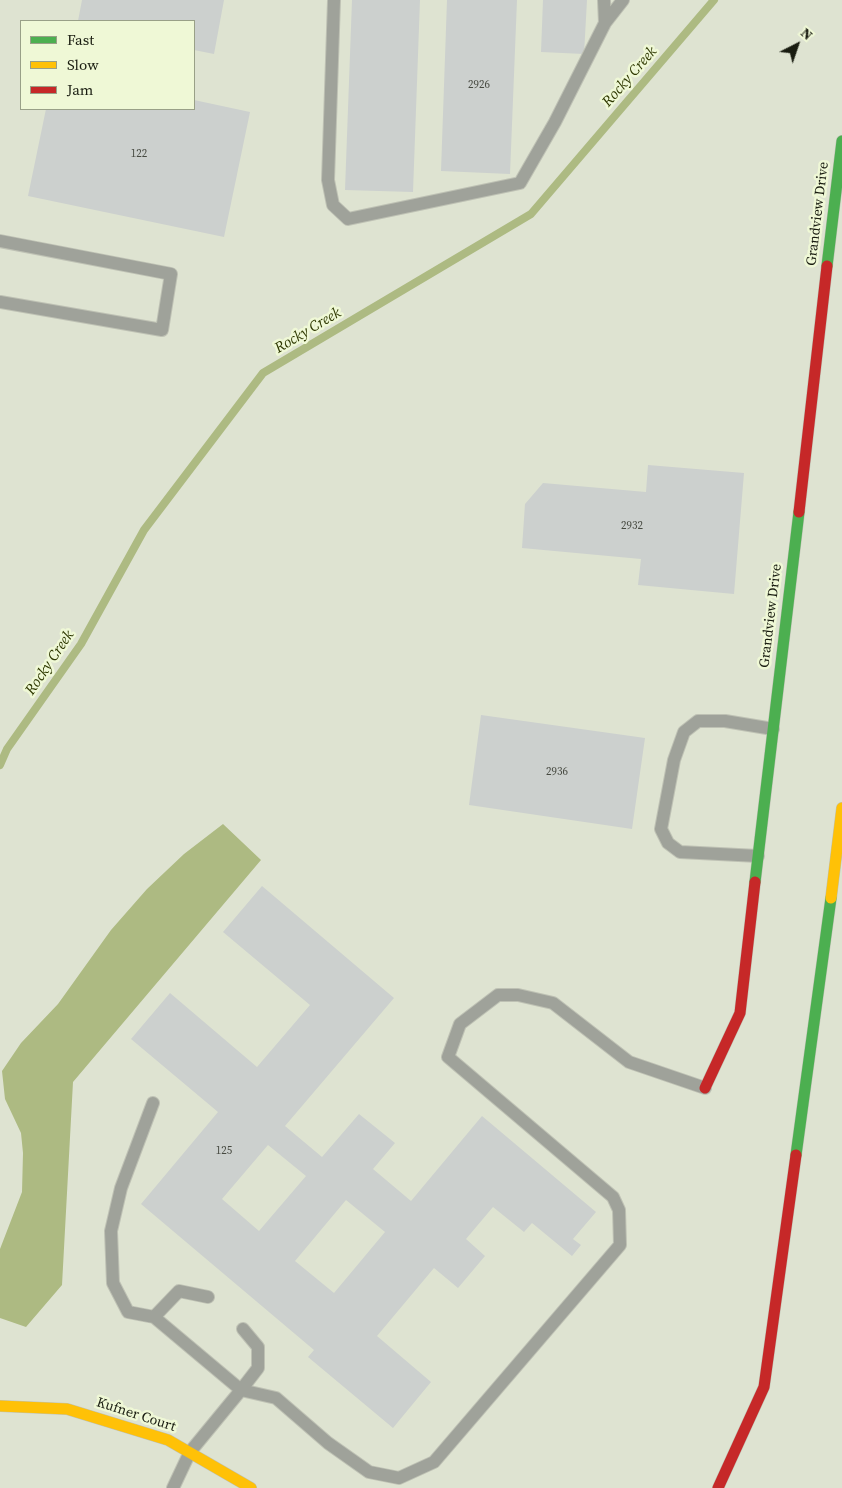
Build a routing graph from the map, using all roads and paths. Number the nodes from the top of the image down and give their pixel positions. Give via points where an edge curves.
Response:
1 (334, 0) edge
2 (604, 0) edge
3 (623, 0) edge
4 (605, 24) junction
5 (842, 141) edge
6 (0, 241) edge
7 (0, 302) edge
8 (773, 729) junction
9 (842, 808) edge
10 (758, 856) junction
11 (705, 1088) joint
12 (153, 1104) dead end
13 (208, 1297) dead end
14 (154, 1317) junction
15 (244, 1328) dead end
16 (241, 1390) junction
17 (0, 1406) edge
18 (190, 1452) junction
19 (173, 1488) edge
20 (251, 1488) edge
21 (718, 1488) edge

1 - 4 lane via 328,180 333,205 348,219 520,183
2 - 4 lane
3 - 4 lane
5 - 8 main road, Grandview Drive
6 - 7 lane via 171,274 162,330
8 - 10 main road, Grandview Drive
8 - 10 lane via 725,721 698,722 684,732 674,760 661,829 668,843 680,852
9 - 21 main road via 764,1387
10 - 11 main road, Grandview Drive via 740,1013
11 - 16 lane via 629,1062 553,1003 518,995 498,995 460,1024 448,1057 613,1197 619,1210 620,1244 434,1462 399,1478 369,1472 328,1443 276,1398
12 - 14 lane via 121,1188 110,1231 113,1283 128,1312
13 - 14 lane via 179,1291
14 - 16 lane
15 - 16 lane via 258,1346 258,1368
16 - 18 lane
17 - 18 main road, Kufner Court via 67,1409 168,1440
18 - 19 lane
18 - 20 main road, Kufner Court

